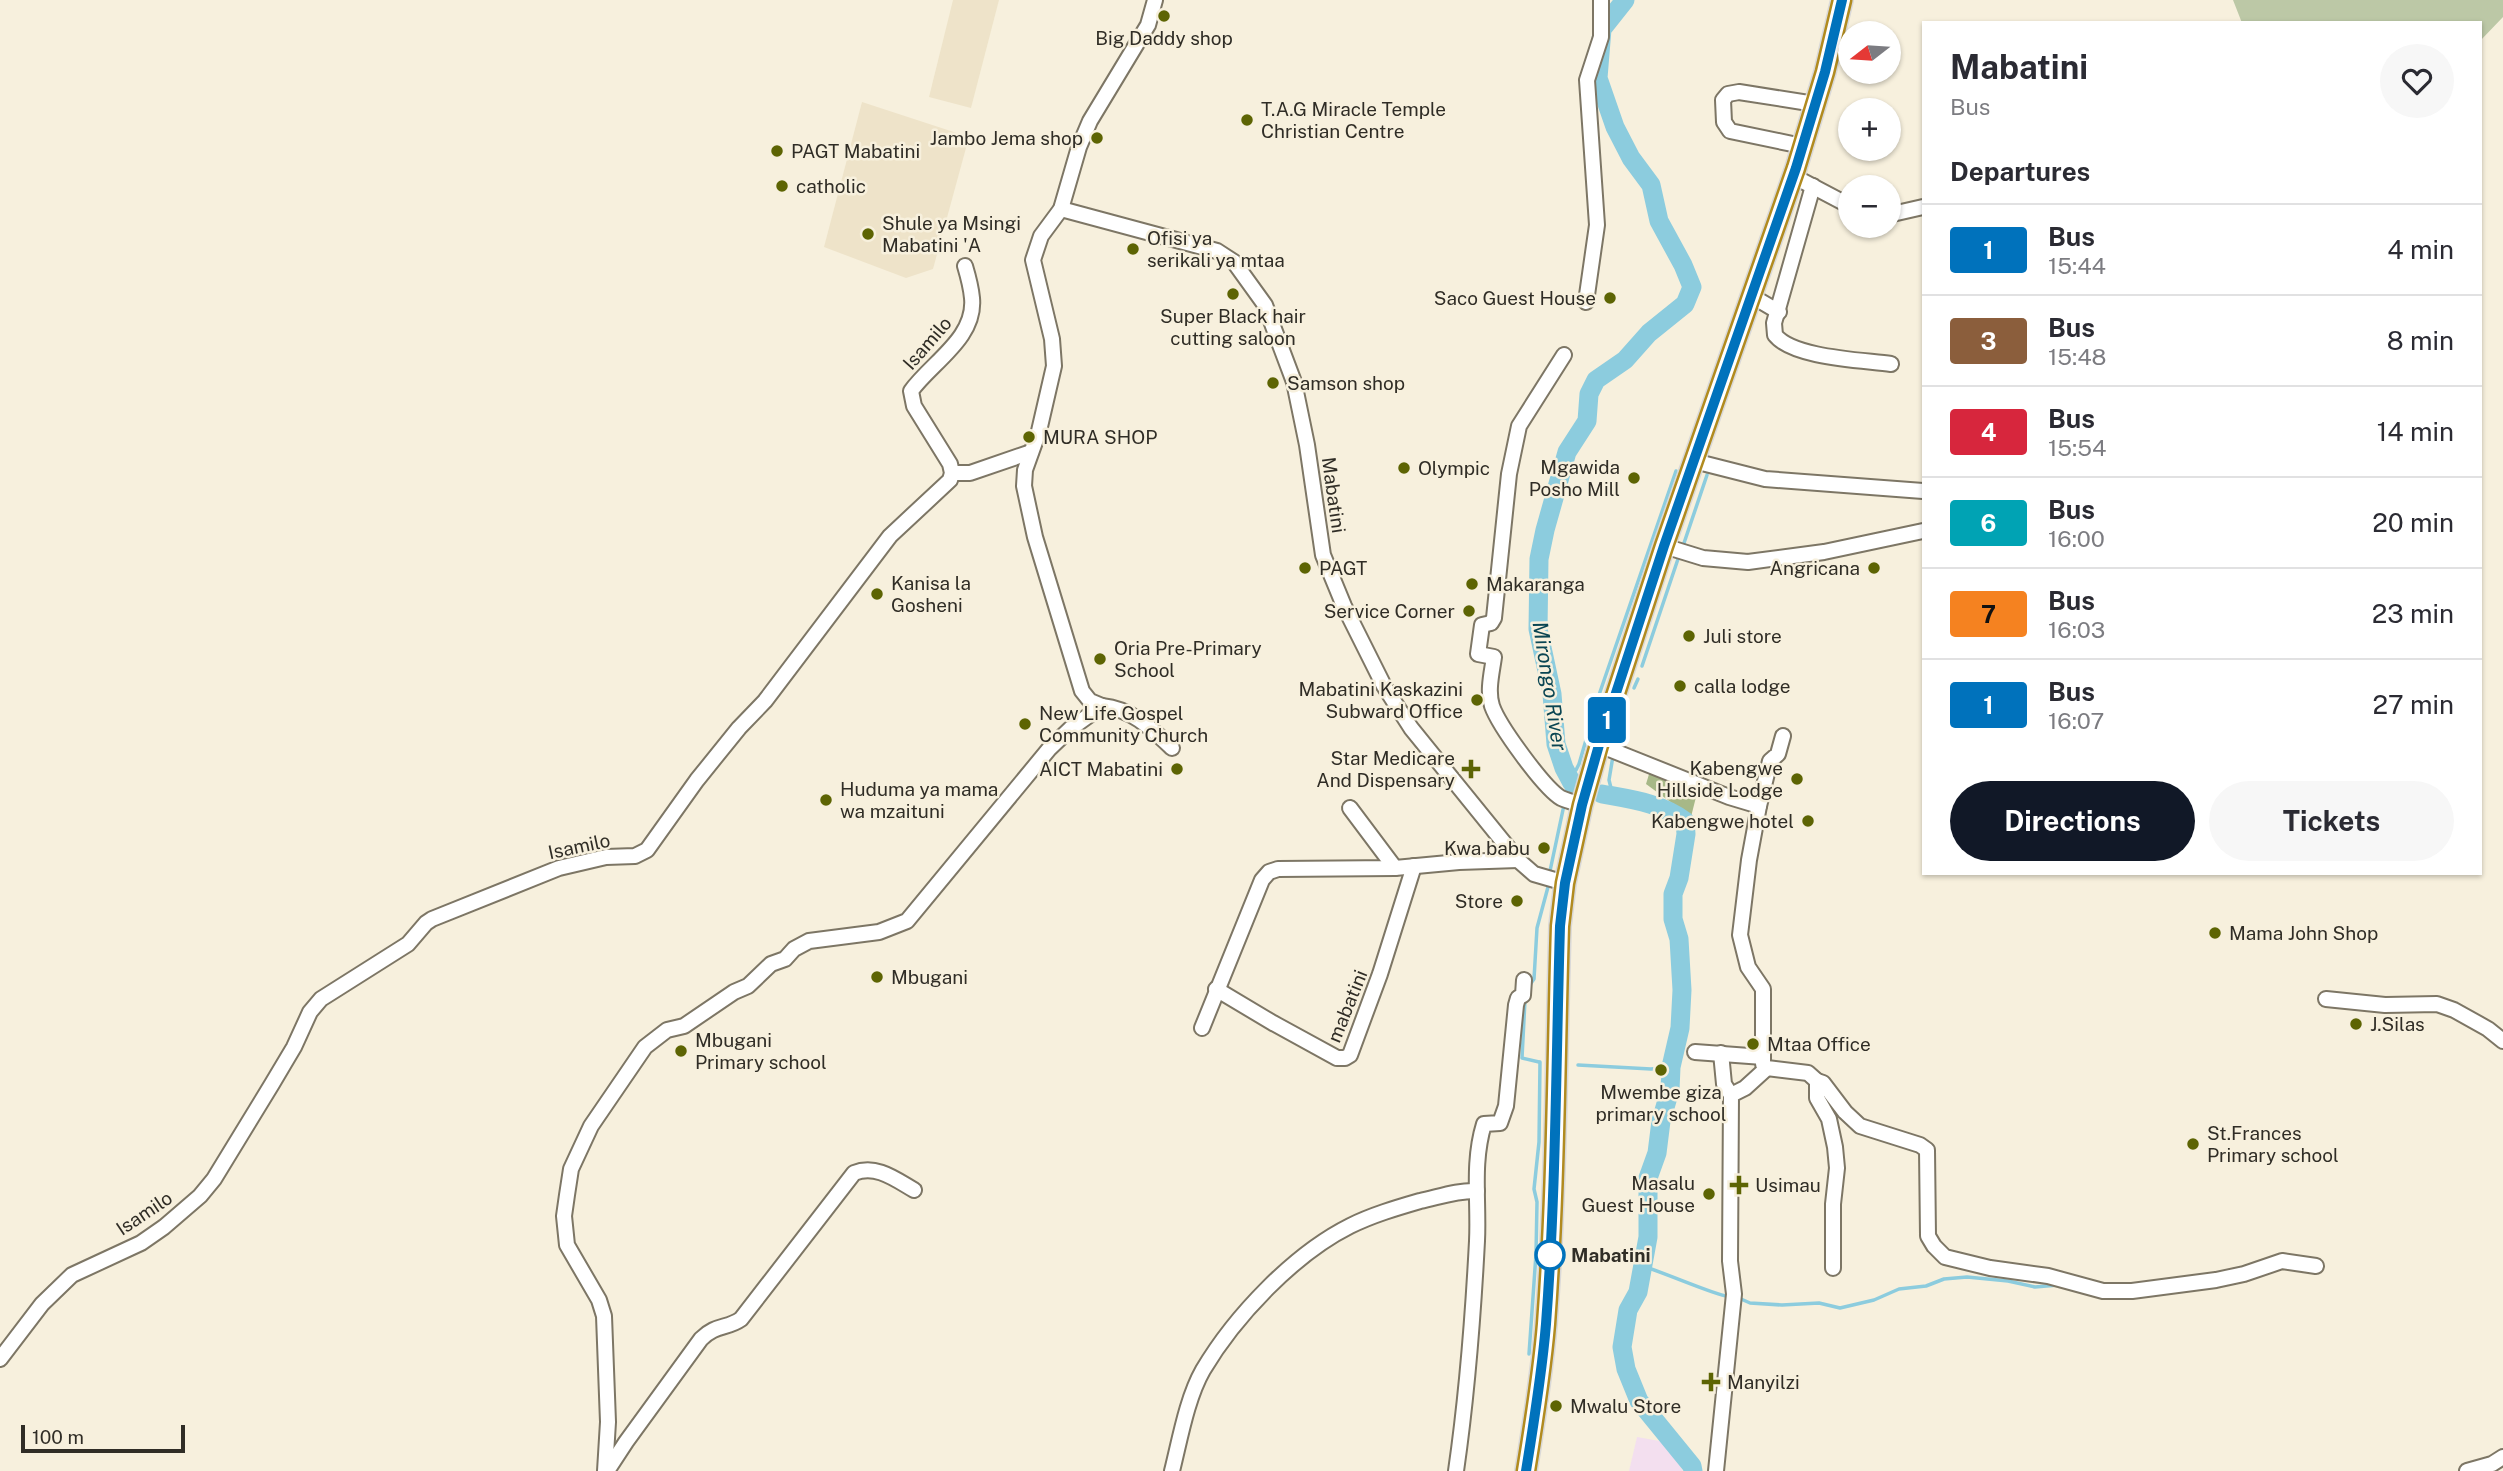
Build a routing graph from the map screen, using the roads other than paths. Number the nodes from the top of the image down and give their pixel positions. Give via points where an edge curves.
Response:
1 (1155, 0) edge
2 (1601, 0) edge
3 (1842, 0) edge
4 (1815, 104) junction
5 (1802, 146) junction
6 (1793, 176) junction
7 (1812, 186) junction
8 (1838, 200) edge
9 (1922, 207) edge
10 (1061, 209) junction
11 (1901, 212) edge
12 (965, 266) dead end
13 (1750, 295) junction
14 (1586, 302) dead end
15 (1779, 312) junction
16 (1564, 355) dead end
17 (1891, 364) dead end
18 (1031, 452) junction
19 (1694, 461) junction
20 (953, 473) junction
21 (1922, 491) edge
22 (1922, 531) edge
23 (1676, 550) junction
24 (1102, 706) junction
25 (1783, 736) dead end
26 (1599, 745) junction
27 (1172, 748) dead end
28 (1571, 801) junction
29 (1759, 806) junction
30 (1350, 808) dead end
31 (1518, 860) junction
32 (1414, 866) junction
33 (1395, 868) junction
34 (1565, 883) junction
35 (1524, 980) dead end
36 (1216, 989) junction
37 (2326, 999) dead end
38 (1202, 1028) dead end
39 (2503, 1041) edge
40 (1695, 1052) dead end
41 (1721, 1053) junction
42 (1765, 1063) junction
43 (1817, 1081) junction
44 (1731, 1095) junction
45 (914, 1190) dead end
46 (1477, 1191) junction
47 (2316, 1266) dead end
48 (1833, 1268) dead end
49 (0, 1359) edge
50 (2503, 1457) edge
51 (606, 1471) edge
52 (1172, 1471) edge
53 (1456, 1471) edge
54 (1526, 1471) edge
55 (1716, 1471) edge
56 (2467, 1471) edge

1 - 10 street via 1148,25 1111,83 1079,147
2 - 14 street via 1601,37 1587,80 1597,225
3 - 4 highway
4 - 5 highway
4 - 5 street via 1739,92 1723,100 1724,122 1730,131
5 - 6 highway
6 - 7 street
6 - 13 highway
7 - 8 street
7 - 15 street
9 - 11 street
10 - 18 street via 1041,236 1033,260 1054,366
10 - 31 street, Mabatini via 1217,251 1234,262 1252,284 1265,305 1294,382 1323,555 1343,606 1411,728
12 - 20 street, Isamilo via 971,318 911,391 914,406
13 - 15 street
13 - 19 highway
15 - 17 street via 1775,335 1788,347
16 - 28 street via 1519,426 1509,474 1494,618 1482,625 1478,654 1494,657 1490,692 1497,717 1541,779
18 - 20 street via 970,473
18 - 24 street via 1024,486 1035,537 1082,691
19 - 21 street via 1765,480
19 - 23 highway
20 - 49 street, Isamilo via 945,486 890,536 647,850 559,868 432,919 408,944 321,999 214,1179 200,1195 141,1242 72,1275 42,1304
22 - 23 street via 1748,562
23 - 26 highway
24 - 27 street via 1132,714
24 - 51 street via 1049,748 907,921 879,932 809,941 771,964 748,986 684,1026 667,1030 645,1047 591,1126 571,1169 564,1216 573,1256 604,1316
25 - 29 street via 1778,754 1770,761
26 - 28 highway
26 - 29 street
28 - 34 highway
29 - 42 street via 1740,935 1748,967 1763,989
30 - 33 street
31 - 32 street
31 - 34 street, Mabatini via 1534,874
32 - 33 street
32 - 36 street, mabatini via 1350,1055 1337,1058
33 - 36 street via 1269,872
34 - 54 highway via 1546,1325
35 - 46 street via 1516,1005 1506,1106 1500,1123 1484,1124
36 - 38 street
37 - 39 street via 2437,1004
40 - 41 street
41 - 42 street
41 - 44 street via 1724,1084
42 - 43 street via 1801,1071
42 - 44 street via 1745,1088
43 - 47 street via 1860,1126 1927,1150 1928,1236 1945,1256 2103,1291 2216,1280 2282,1261
43 - 48 street via 1817,1098 1829,1119 1836,1158
44 - 55 street via 1730,1261 1734,1294
45 - 51 street via 874,1170 854,1172 741,1319 717,1327 701,1339
46 - 52 street via 1463,1190 1388,1210 1349,1226 1305,1255 1262,1294 1202,1371
46 - 53 street via 1472,1333
50 - 56 street

